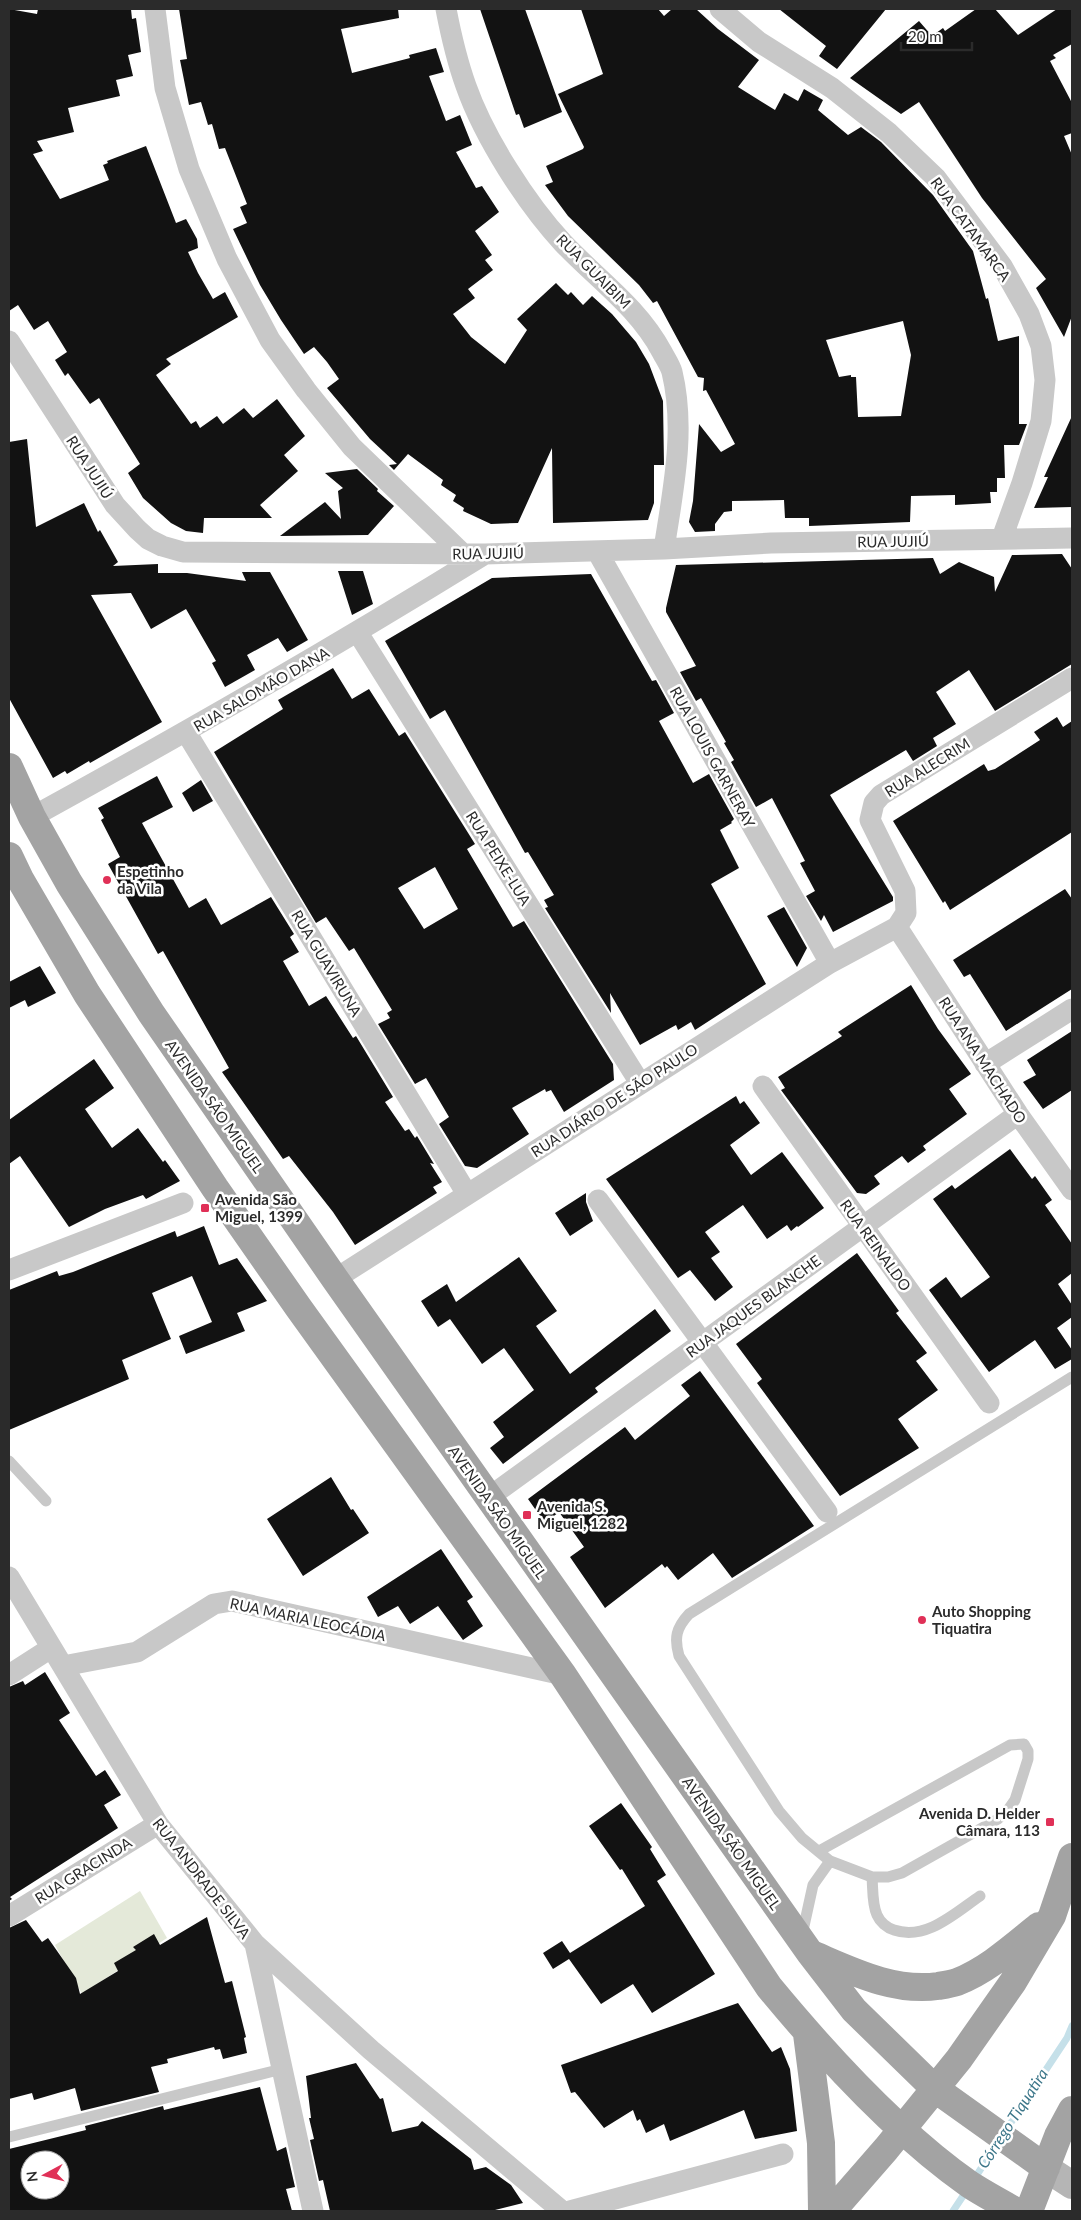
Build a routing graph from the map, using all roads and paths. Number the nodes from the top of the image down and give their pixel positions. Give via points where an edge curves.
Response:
1 (155, 9) edge
2 (446, 9) edge
3 (720, 9) edge
4 (9, 341) edge
5 (1002, 538) junction
6 (1072, 538) edge
7 (664, 549) junction
8 (597, 551) junction
9 (463, 554) junction
10 (485, 554) junction
11 (358, 633) junction
12 (1072, 678) edge
13 (186, 732) junction
14 (9, 767) edge
15 (32, 817) junction
16 (9, 856) edge
17 (897, 927) junction
18 (830, 963) junction
19 (1072, 1009) edge
20 (984, 1064) junction
21 (640, 1083) junction
22 (763, 1086) dead end
23 (1018, 1114) junction
24 (1072, 1190) edge
25 (467, 1194) junction
26 (598, 1200) dead end
27 (183, 1202) dead end
28 (863, 1227) junction
29 (9, 1270) edge
30 (335, 1279) junction
31 (703, 1343) junction
32 (1072, 1377) edge
33 (989, 1403) dead end
34 (9, 1461) edge
35 (488, 1498) junction
36 (46, 1501) dead end
37 (827, 1512) dead end
38 (9, 1577) edge
39 (51, 1648) junction
40 (64, 1666) junction
41 (9, 1675) edge
42 (564, 1675) junction
43 (158, 1824) junction
44 (819, 1851) junction
45 (1072, 1857) edge
46 (830, 1861) junction
47 (872, 1877) junction
48 (980, 1896) dead end
49 (9, 1916) edge
50 (1052, 1916) junction
51 (255, 1944) junction
52 (805, 1946) junction
53 (807, 2034) junction
54 (282, 2069) junction
55 (934, 2088) junction
56 (1072, 2110) edge
57 (901, 2130) junction
58 (9, 2136) edge
59 (783, 2154) dead end
60 (1046, 2168) junction
61 (1072, 2185) edge
62 (313, 2211) edge
63 (562, 2211) edge
64 (570, 2211) edge
65 (822, 2211) edge
66 (832, 2211) edge
67 (1015, 2211) edge
68 (1029, 2211) edge

1 - 9 street via 165,88 189,169 227,260 270,340 352,447
2 - 7 street, RUA GUAIBIM via 466,87 507,168 562,242 636,312 672,370 678,456
3 - 5 street, RUA CATAMARCA via 760,42 832,88 889,133 936,178 1002,266 1029,314 1040,346 1045,380 1041,421
4 - 9 street, RUA JUJIÚ via 115,505 136,529 162,546 184,552 216,553
5 - 6 street, RUA JUJIÚ
5 - 7 street, RUA JUJIÚ via 771,543
7 - 8 street, RUA JUJIÚ
8 - 10 street, RUA JUJIÚ
8 - 18 street, RUA LOUIS GARNERAY
9 - 10 street, RUA JUJIÚ
10 - 11 street, RUA SALOMÃO DANA
11 - 13 street, RUA SALOMÃO DANA
11 - 21 street, RUA PEIXE-LUA
12 - 17 street, RUA ALECRIM via 881,795 874,804 870,820 906,891 906,913
13 - 15 street, RUA SALOMÃO DANA
13 - 25 street, RUA GUAVIRUNA
14 - 15 main road, AVENIDA SÃO MIGUEL
15 - 30 main road, AVENIDA SÃO MIGUEL via 86,913 150,1013
16 - 42 main road via 87,994 215,1188
17 - 18 street, RUA DIÁRIO DE SÃO PAULO
17 - 20 street, RUA ANA MACHADO
18 - 21 street, RUA DIÁRIO DE SÃO PAULO
19 - 20 street
20 - 23 street, RUA ANA MACHADO
21 - 25 street, RUA DIÁRIO DE SÃO PAULO
22 - 28 street, RUA REINALDO
23 - 24 street, RUA ANA MACHADO
23 - 28 street, RUA JAQUES BLANCHE
25 - 30 street, RUA DIÁRIO DE SÃO PAULO
26 - 31 street
27 - 29 street
28 - 31 street, RUA JAQUES BLANCHE
28 - 33 street, RUA REINALDO
30 - 35 main road, AVENIDA SÃO MIGUEL
31 - 35 street, RUA JAQUES BLANCHE
31 - 37 street
32 - 44 lane via 689,1614 680,1623 676,1633 679,1656 779,1811 802,1838
34 - 36 lane
35 - 52 main road, AVENIDA SÃO MIGUEL
38 - 39 street, RUA ANDRADE SILVA
39 - 40 street, RUA ANDRADE SILVA
39 - 41 street
40 - 42 street, RUA MARIA LEOCÁDIA via 127,1655 214,1604 232,1601
40 - 43 street, RUA ANDRADE SILVA
42 - 53 main road via 768,1987
43 - 49 street, RUA GRACINDA
43 - 51 street, RUA ANDRADE SILVA
44 - 46 lane
44 - 47 lane via 1010,1745 1024,1744 1028,1759 1015,1800 1003,1814 902,1873
45 - 50 main road
46 - 47 lane
46 - 52 lane via 813,1885 806,1907
47 - 48 lane via 877,1916 887,1928 901,1933 920,1932 937,1926
50 - 52 main road via 981,1970 956,1983 927,1987 893,1986 851,1971
50 - 55 main road via 1013,1982 959,2059
51 - 54 street, RUA ANDRADE SILVA
51 - 63 street via 384,2062
52 - 55 main road, AVENIDA SÃO MIGUEL via 854,2010
53 - 57 main road
53 - 65 main road via 821,2143
54 - 58 lane
54 - 62 street, RUA ANDRADE SILVA
55 - 57 main road
55 - 60 main road, AVENIDA SÃO MIGUEL
56 - 60 main road
57 - 66 main road
57 - 67 main road via 977,2188
59 - 64 street
60 - 61 main road, AVENIDA SÃO MIGUEL
60 - 68 main road

